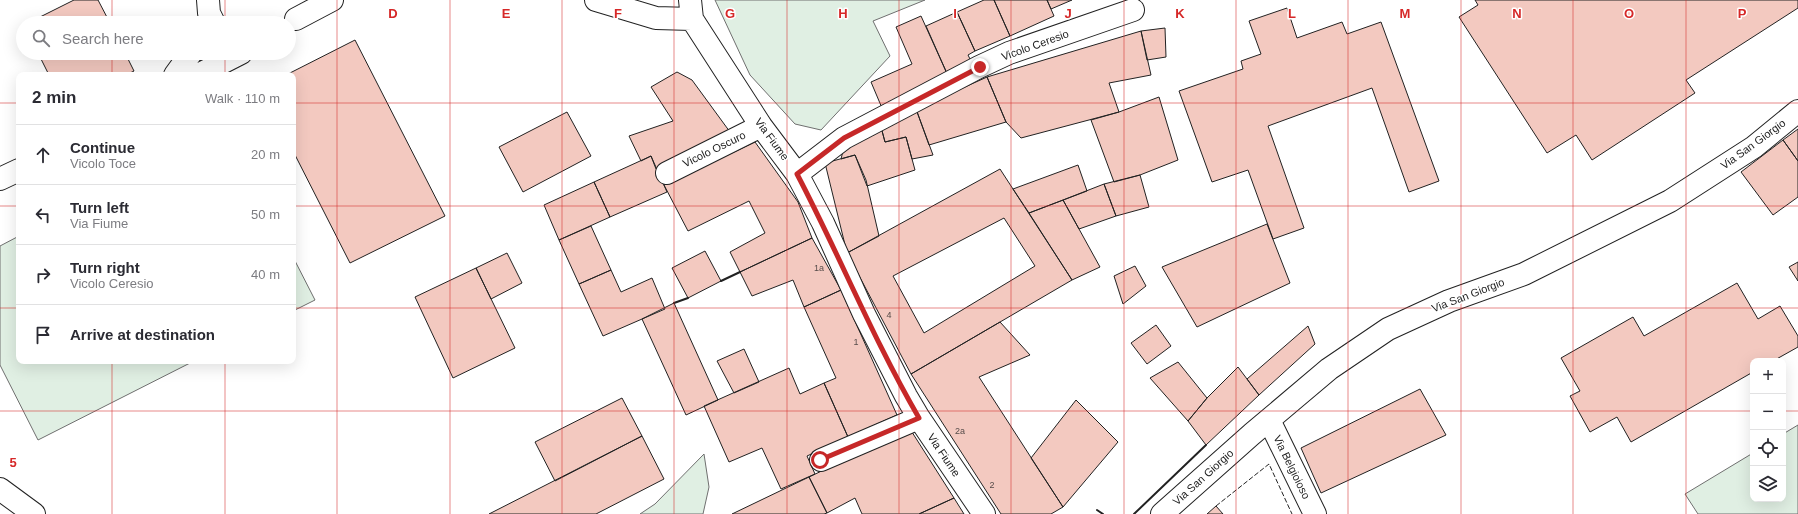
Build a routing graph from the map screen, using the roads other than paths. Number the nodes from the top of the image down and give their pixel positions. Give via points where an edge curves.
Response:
1 (207, 0) edge
2 (332, 0) edge
3 (600, 1) edge
4 (691, 10) edge
5 (1133, 10) dead end
6 (210, 16) edge
7 (295, 16) edge
8 (186, 60) edge
9 (227, 60) edge
10 (177, 72) edge
11 (204, 72) edge
12 (1798, 111) edge
13 (761, 126) junction
14 (16, 171) edge
15 (667, 172) dead end
16 (797, 174) junction
17 (0, 179) edge
18 (919, 418) junction
19 (1269, 420) junction
20 (820, 460) dead end
21 (0, 489) edge
22 (34, 514) edge
23 (984, 514) edge
24 (1162, 514) edge
25 (1316, 514) edge

1 - 6 street
2 - 7 street
3 - 4 street via 656,18
4 - 13 street, Via Fiume
5 - 16 street, Vicolo Ceresio via 1009,53 980,67 844,138
8 - 10 street
9 - 11 street
12 - 19 street, Via San Giorgio via 1754,146 1670,201 1524,274 1449,301 1388,329 1329,369
13 - 15 street, Vicolo Oscuro
13 - 16 street, Via Fiume
14 - 17 street
16 - 18 street, Via Fiume via 823,223 864,314
18 - 20 street
18 - 23 street, Via Fiume
19 - 24 street, Via San Giorgio
19 - 25 street, Via Belgioioso
21 - 22 street

